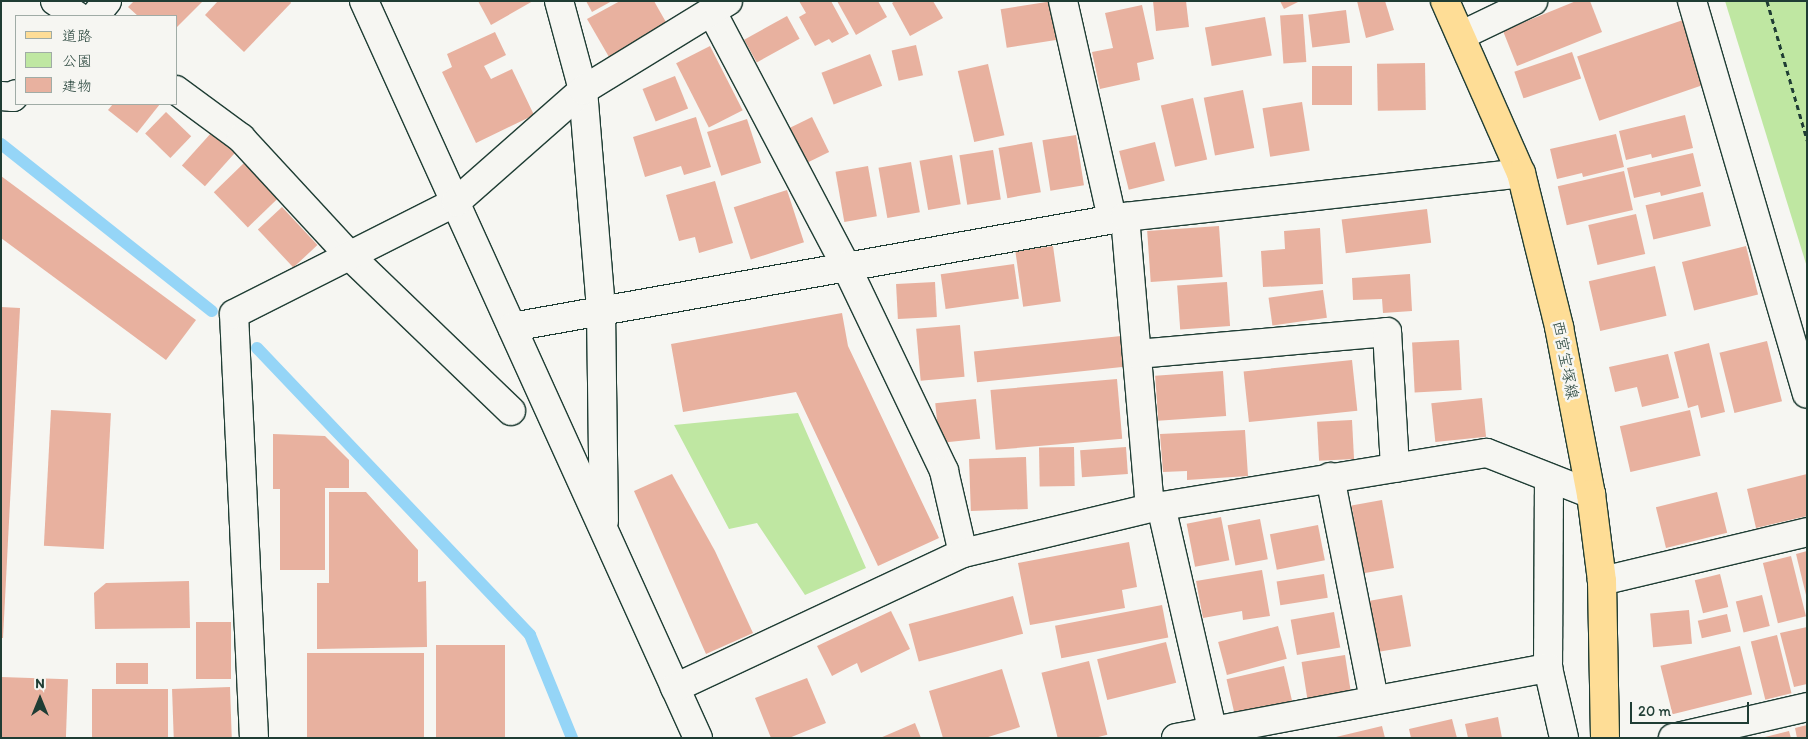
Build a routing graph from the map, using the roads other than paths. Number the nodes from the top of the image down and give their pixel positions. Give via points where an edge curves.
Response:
1 (55, 1) edge
2 (107, 1) edge
3 (364, 1) edge
4 (559, 1) edge
5 (1063, 1) edge
6 (1445, 1) edge
7 (1533, 1) edge
8 (1692, 1) edge
9 (720, 6) edge
10 (76, 15) edge
11 (96, 15) edge
12 (1462, 35) junction
13 (583, 90) junction
14 (178, 91) edge
15 (15, 95) edge
16 (1, 96) edge
17 (1521, 173) junction
18 (456, 202) junction
19 (1118, 218) junction
20 (351, 257) junction
21 (846, 266) junction
22 (601, 311) junction
23 (512, 327) junction
24 (1136, 354) junction
25 (1807, 393) edge
26 (510, 411) dead end
27 (1395, 468) junction
28 (1330, 477) junction
29 (1550, 478) junction
30 (1591, 494) junction
31 (1155, 507) junction
32 (604, 531) junction
33 (1807, 532) edge
34 (963, 553) junction
35 (1602, 581) junction
36 (1548, 668) junction
37 (675, 688) junction
38 (1374, 700) junction
39 (1807, 707) edge
40 (1212, 729) junction
41 (254, 738) edge
42 (698, 738) edge
43 (1176, 738) edge
44 (1564, 738) edge
45 (1605, 738) edge
46 (1673, 738) edge

1 - 10 street
2 - 11 street
3 - 18 street
4 - 13 street
5 - 19 street
6 - 12 main road, 西宮宝塚線
7 - 12 street
8 - 25 street
9 - 13 street
9 - 21 street
12 - 17 main road, 西宮宝塚線
13 - 18 street
13 - 22 street
14 - 20 street via 241,138
15 - 16 street
17 - 19 street
17 - 30 main road, 西宮宝塚線 via 1559,327
18 - 20 street
18 - 23 street
19 - 21 street
19 - 24 street
20 - 26 street
20 - 41 street via 234,314
21 - 22 street
21 - 34 street via 944,471
22 - 23 street
22 - 32 street
23 - 32 street
24 - 27 street via 1387,332
24 - 31 street
27 - 28 street
27 - 29 street via 1487,453
28 - 31 street
28 - 38 street
29 - 30 street
29 - 36 street
30 - 35 main road, 西宮宝塚線
31 - 34 street
31 - 40 street
32 - 37 street
33 - 35 street
34 - 37 street
35 - 45 main road, 西宮宝塚線
36 - 38 street
36 - 44 street
37 - 42 street
38 - 40 street
39 - 46 street
40 - 43 street

